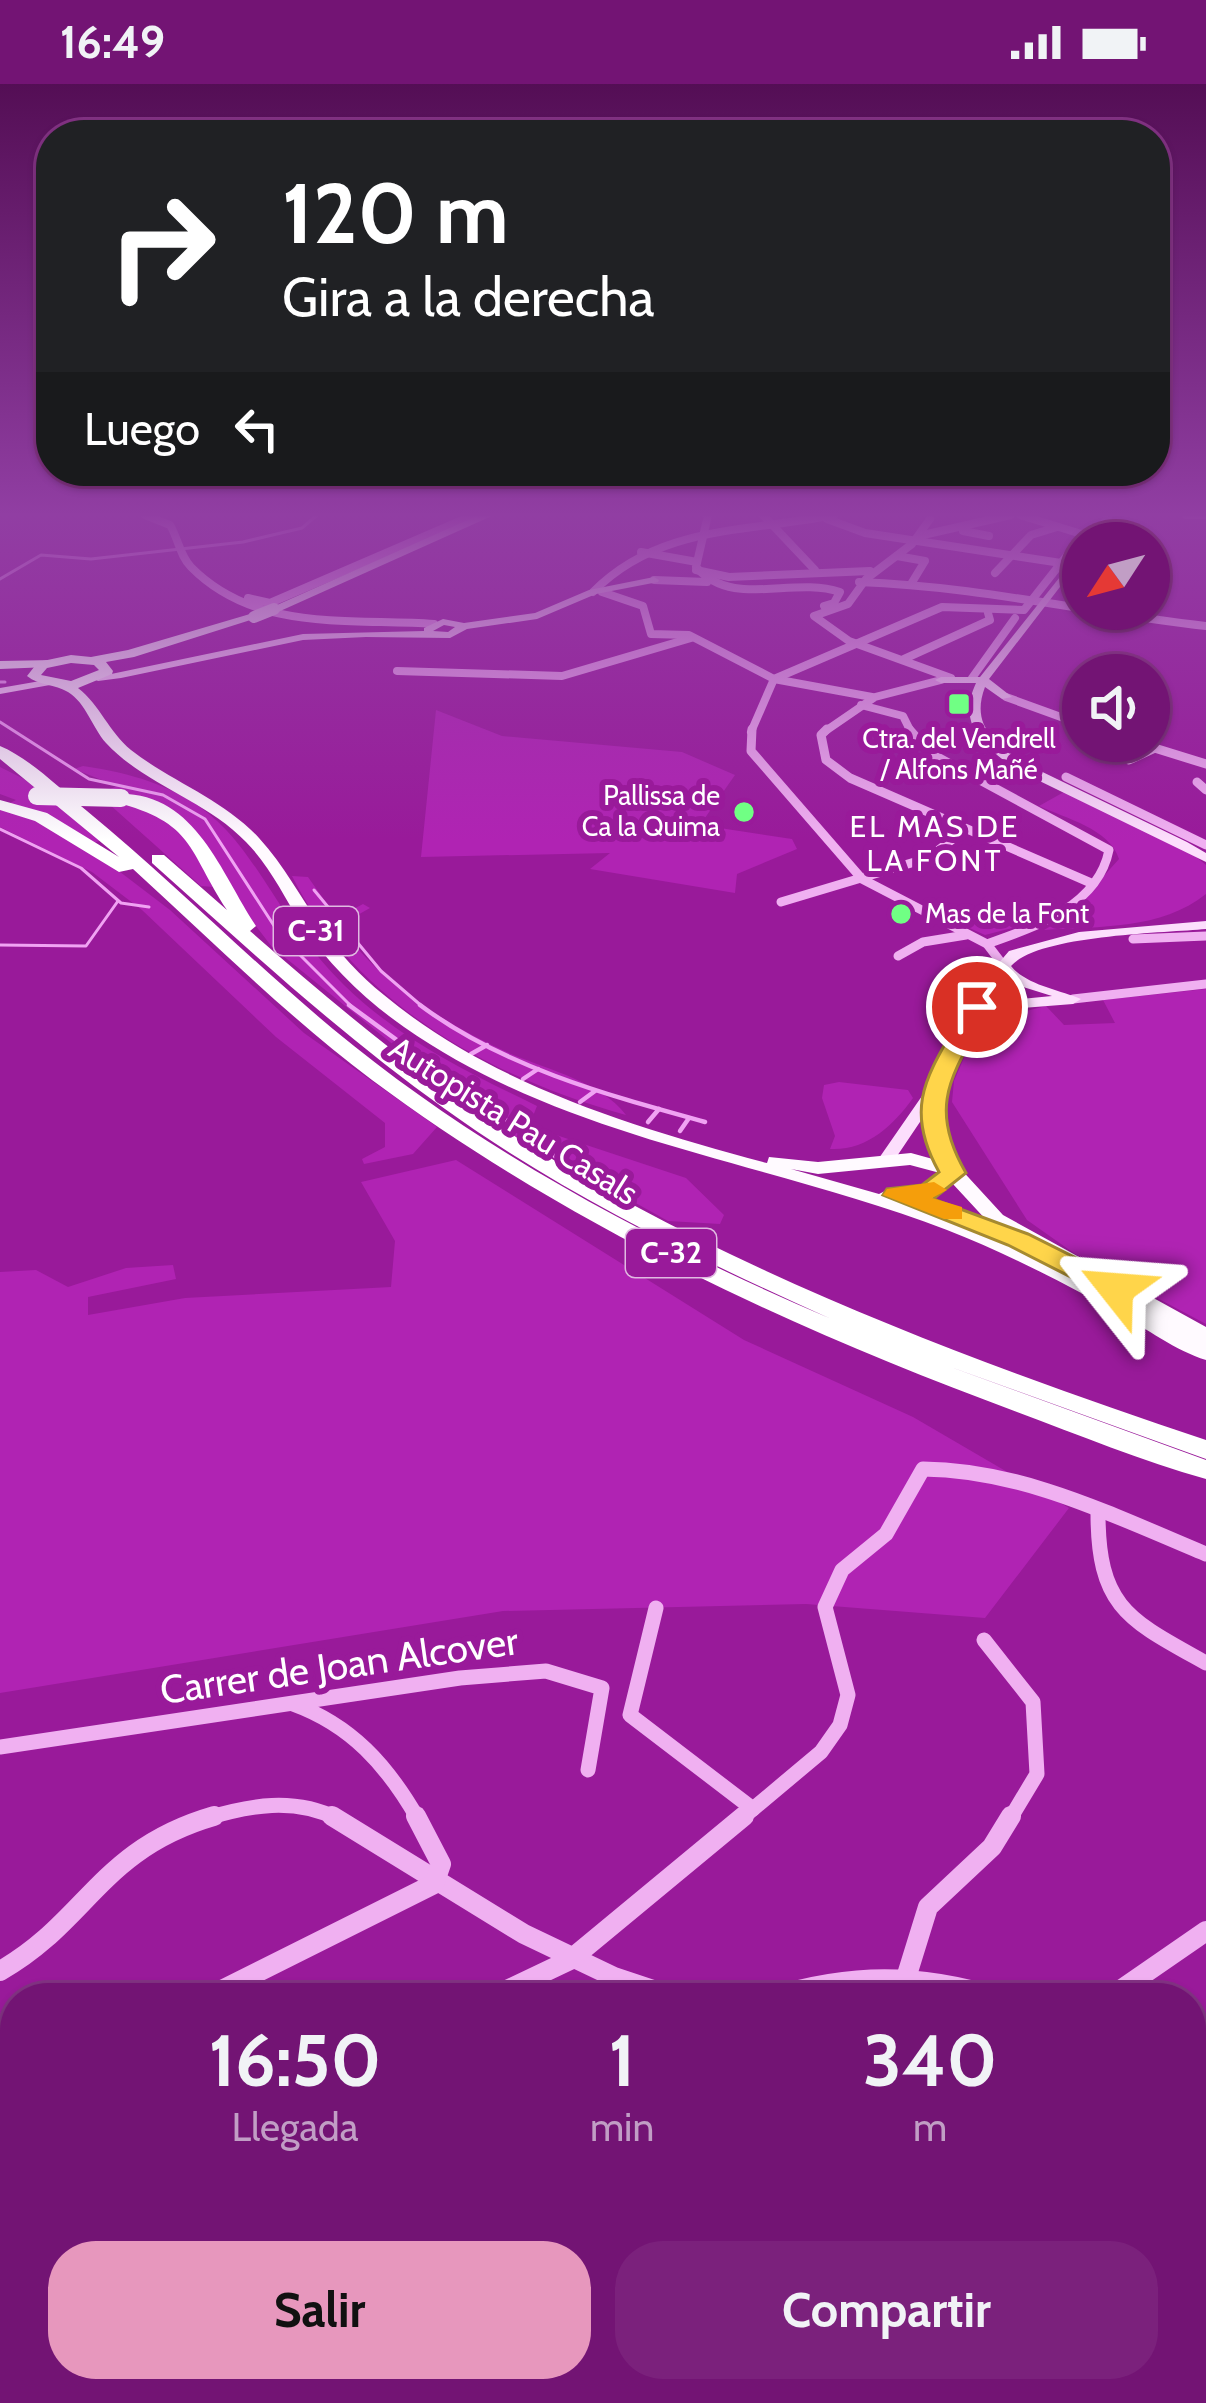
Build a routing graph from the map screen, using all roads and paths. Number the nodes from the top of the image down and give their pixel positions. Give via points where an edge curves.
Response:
1 (234, 623) edge
2 (358, 623) edge
3 (484, 623) edge
4 (648, 623) edge
5 (822, 623) edge
6 (903, 623) edge
7 (975, 623) edge
8 (1008, 623) edge
9 (1027, 623) edge
10 (431, 627) junction
11 (694, 638) junction
12 (854, 644) junction
13 (903, 660) junction
14 (49, 663) junction
15 (0, 665) edge
16 (398, 671) dead end
17 (96, 675) junction
18 (774, 679) junction
19 (948, 679) junction
20 (40, 680) junction
21 (978, 682) junction
22 (3, 690) edge
23 (1006, 697) junction
24 (874, 698) junction
25 (861, 704) junction
26 (1062, 717) edge
27 (977, 725) junction
28 (0, 735) edge
29 (0, 751) edge
30 (1170, 753) edge
31 (1206, 764) edge
32 (1066, 777) dead end
33 (1197, 782) dead end
34 (1206, 790) edge
35 (0, 801) edge
36 (966, 829) junction
37 (1206, 845) edge
38 (1206, 857) edge
39 (862, 878) junction
40 (1091, 883) junction
41 (781, 902) dead end
42 (1204, 918) edge
43 (200, 922) junction
44 (967, 935) junction
45 (1206, 935) edge
46 (1132, 939) dead end
47 (987, 944) junction
48 (898, 956) dead end
49 (272, 962) junction
50 (1003, 965) junction
51 (1206, 984) edge
52 (1073, 999) junction
53 (977, 1007) junction
54 (498, 1074) junction
55 (930, 1096) junction
56 (885, 1160) junction
57 (773, 1161) junction
58 (748, 1166) junction
59 (952, 1172) junction
60 (897, 1195) junction
61 (1028, 1258) junction
62 (1206, 1338) edge
63 (1206, 1353) edge
64 (1206, 1450) edge
65 (1206, 1470) edge
66 (1098, 1513) junction
67 (1206, 1554) edge
68 (656, 1608) dead end
69 (984, 1640) dead end
70 (1206, 1663) edge
71 (289, 1703) junction
72 (0, 1747) edge
73 (588, 1770) dead end
74 (753, 1809) junction
75 (434, 1884) junction
76 (1206, 1931) edge
77 (570, 1960) junction
78 (0, 1971) edge
79 (906, 1978) junction
80 (236, 1983) edge
81 (522, 1983) edge
82 (624, 1983) edge
83 (824, 1983) edge
84 (929, 1983) edge
85 (1131, 1983) edge

1 - 17 main road, bridge via 130,655
2 - 10 street
3 - 10 street via 450,635
4 - 11 street via 651,634
5 - 12 street
6 - 12 street
7 - 13 street
8 - 21 street
9 - 21 street
10 - 17 street via 285,639 147,673
11 - 16 street via 562,676
11 - 18 street
12 - 13 street
12 - 18 street
13 - 19 street
14 - 15 highway
14 - 17 main road
14 - 20 main road
17 - 20 main road, C-31 via 63,685
17 - 54 main road, C-31 via 114,744 251,838 357,980 428,1035
18 - 24 street
18 - 39 street via 751,751
19 - 21 street
19 - 24 street
20 - 22 street
21 - 23 street
21 - 27 street
23 - 26 street
23 - 27 street
24 - 25 street
25 - 36 street via 821,735 826,760
25 - 40 street via 903,716 916,744 930,753 1104,843 1111,857
27 - 38 street via 1011,759
28 - 49 highway, Autopista Pau Casals / C-32 via 95,806
29 - 43 highway, Autopista Pau Casals / C-32 via 113,839
30 - 31 street
32 - 37 street
33 - 34 street
35 - 43 highway via 98,849
35 - 49 highway, bridge via 121,798 166,810 188,824
36 - 39 street via 935,855
36 - 40 street
39 - 41 street
39 - 44 street
40 - 47 street via 1055,918
42 - 50 street via 1055,940
43 - 65 highway, Autopista Pau Casals / C-32 via 382,1078 584,1207 902,1359
44 - 47 street
44 - 48 street via 922,942
45 - 46 street
47 - 50 street
49 - 64 highway, Autopista Pau Casals / C-32 via 501,1138 667,1231 942,1355
50 - 52 street via 1016,980
50 - 53 street
51 - 52 street
52 - 53 street
53 - 55 street
54 - 57 main road, C-31 via 614,1118
54 - 58 main road, C-31 via 605,1124
55 - 56 street
55 - 59 street via 936,1143
56 - 57 main road via 818,1168
56 - 59 main road
56 - 60 main road via 882,1184
57 - 60 main road, C-31
58 - 60 main road
58 - 61 main road, C-31 via 914,1212
59 - 60 main road via 929,1192
59 - 62 main road via 996,1219
60 - 61 main road
60 - 62 main road, C-31 via 1018,1239
61 - 63 main road, C-31
66 - 67 street
66 - 70 street via 1096,1569 1123,1615
66 - 74 street via 970,1472 923,1469 886,1534 842,1570 825,1607 848,1695 840,1724 821,1752
68 - 74 street via 630,1715
69 - 79 street via 1033,1702 1037,1774 992,1847 928,1907
71 - 72 street, Carrer de Joan Alcover
71 - 73 street, Carrer de Joan Alcover via 546,1671 602,1688
71 - 75 street via 316,1710 392,1776 441,1864
74 - 77 street
75 - 77 street
75 - 78 street via 338,1821 296,1804 263,1807 143,1844
75 - 80 street
76 - 85 street
77 - 81 street
77 - 82 street
79 - 83 street via 864,1972
79 - 84 street

